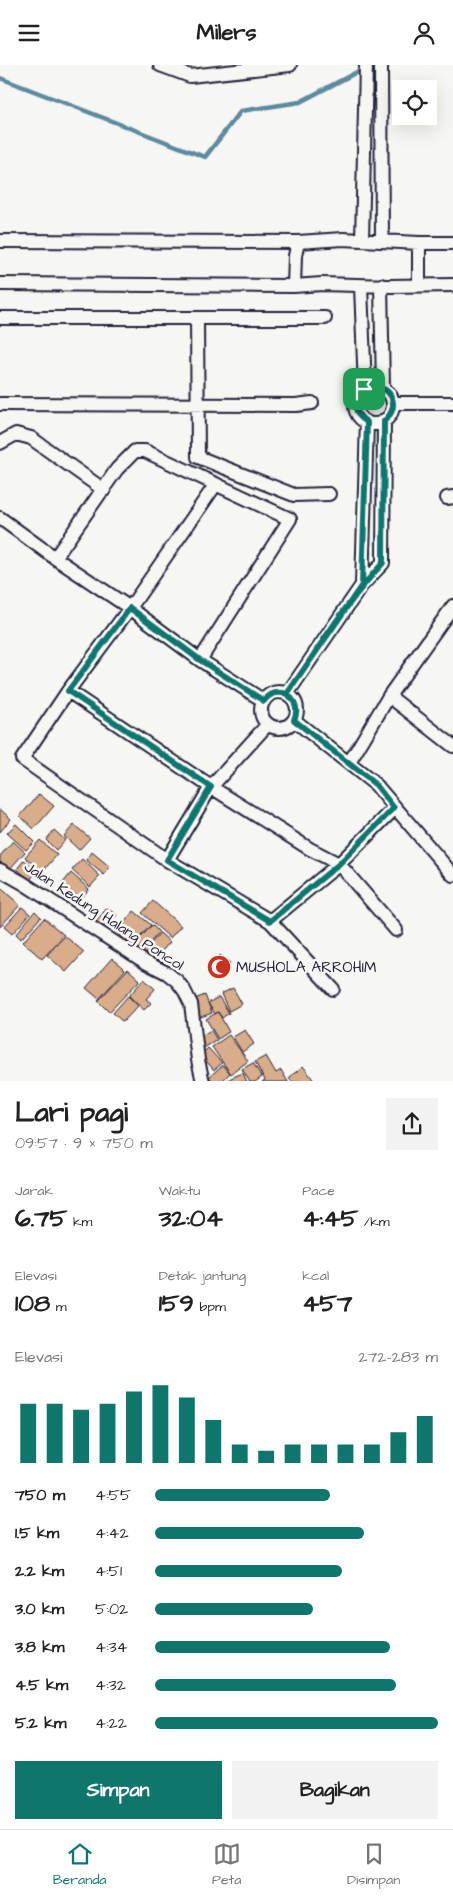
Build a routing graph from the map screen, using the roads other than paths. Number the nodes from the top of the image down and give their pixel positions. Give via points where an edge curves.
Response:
1 (160, 65) edge
2 (290, 65) edge
3 (366, 65) edge
4 (380, 65) edge
5 (193, 71) edge
6 (362, 240) junction
7 (0, 241) edge
8 (382, 241) junction
9 (298, 242) junction
10 (419, 243) junction
11 (453, 243) edge
12 (0, 284) edge
13 (381, 285) junction
14 (420, 285) junction
15 (453, 285) edge
16 (294, 286) junction
17 (362, 286) junction
18 (0, 318) edge
19 (197, 318) junction
20 (325, 318) dead end
21 (383, 388) junction
22 (364, 389) junction
23 (312, 403) dead end
24 (393, 403) junction
25 (453, 403) edge
26 (0, 404) edge
27 (198, 405) junction
28 (384, 421) junction
29 (367, 422) junction
30 (0, 443) edge
31 (216, 484) junction
32 (104, 490) junction
33 (329, 494) dead end
34 (0, 517) edge
35 (55, 559) junction
36 (362, 585) junction
37 (453, 606) edge
38 (130, 608) junction
39 (200, 660) junction
40 (68, 691) junction
41 (287, 694) junction
42 (388, 696) junction
43 (264, 701) junction
44 (294, 720) junction
45 (268, 724) junction
46 (453, 746) edge
47 (349, 763) junction
48 (211, 787) junction
49 (394, 808) junction
50 (167, 860) junction
51 (339, 864) junction
52 (0, 870) edge
53 (453, 875) edge
54 (270, 921) junction
55 (396, 930) dead end
56 (333, 989) dead end
57 (202, 1081) edge

1 - 5 street
2 - 5 street
3 - 6 street
4 - 8 street
6 - 8 street
6 - 9 street
7 - 9 street
8 - 10 street
9 - 16 street
10 - 11 street
10 - 14 street
12 - 16 street
13 - 14 street
13 - 17 street
13 - 21 street
14 - 15 street
16 - 17 street
17 - 22 street
18 - 19 street
19 - 20 street
19 - 27 street
21 - 22 street
21 - 24 street
22 - 29 street via 356,404 358,415
23 - 27 street
24 - 25 street
24 - 28 street via 390,415
26 - 27 street
27 - 33 street via 198,457 294,495
28 - 29 street
28 - 36 street via 383,563
29 - 36 street
30 - 32 street via 16,434 32,438
31 - 32 street via 144,451 135,451 117,469
31 - 38 street
31 - 39 street via 290,519
32 - 35 street
34 - 35 street
35 - 38 street
36 - 41 street
37 - 42 street
38 - 39 street
38 - 40 street
39 - 43 street
40 - 48 street
40 - 50 street via 22,759
41 - 43 street via 272,693
41 - 44 street via 297,708
42 - 46 street
42 - 47 street
43 - 45 street via 261,713
44 - 45 street via 279,728
44 - 47 street
45 - 48 street
47 - 49 street via 376,785
48 - 50 street
48 - 51 street
49 - 51 street
49 - 53 street
50 - 54 street
51 - 54 street
51 - 55 street
52 - 57 street, Jalan Kedung Halang Poncol via 177,981 191,1004
54 - 56 street

